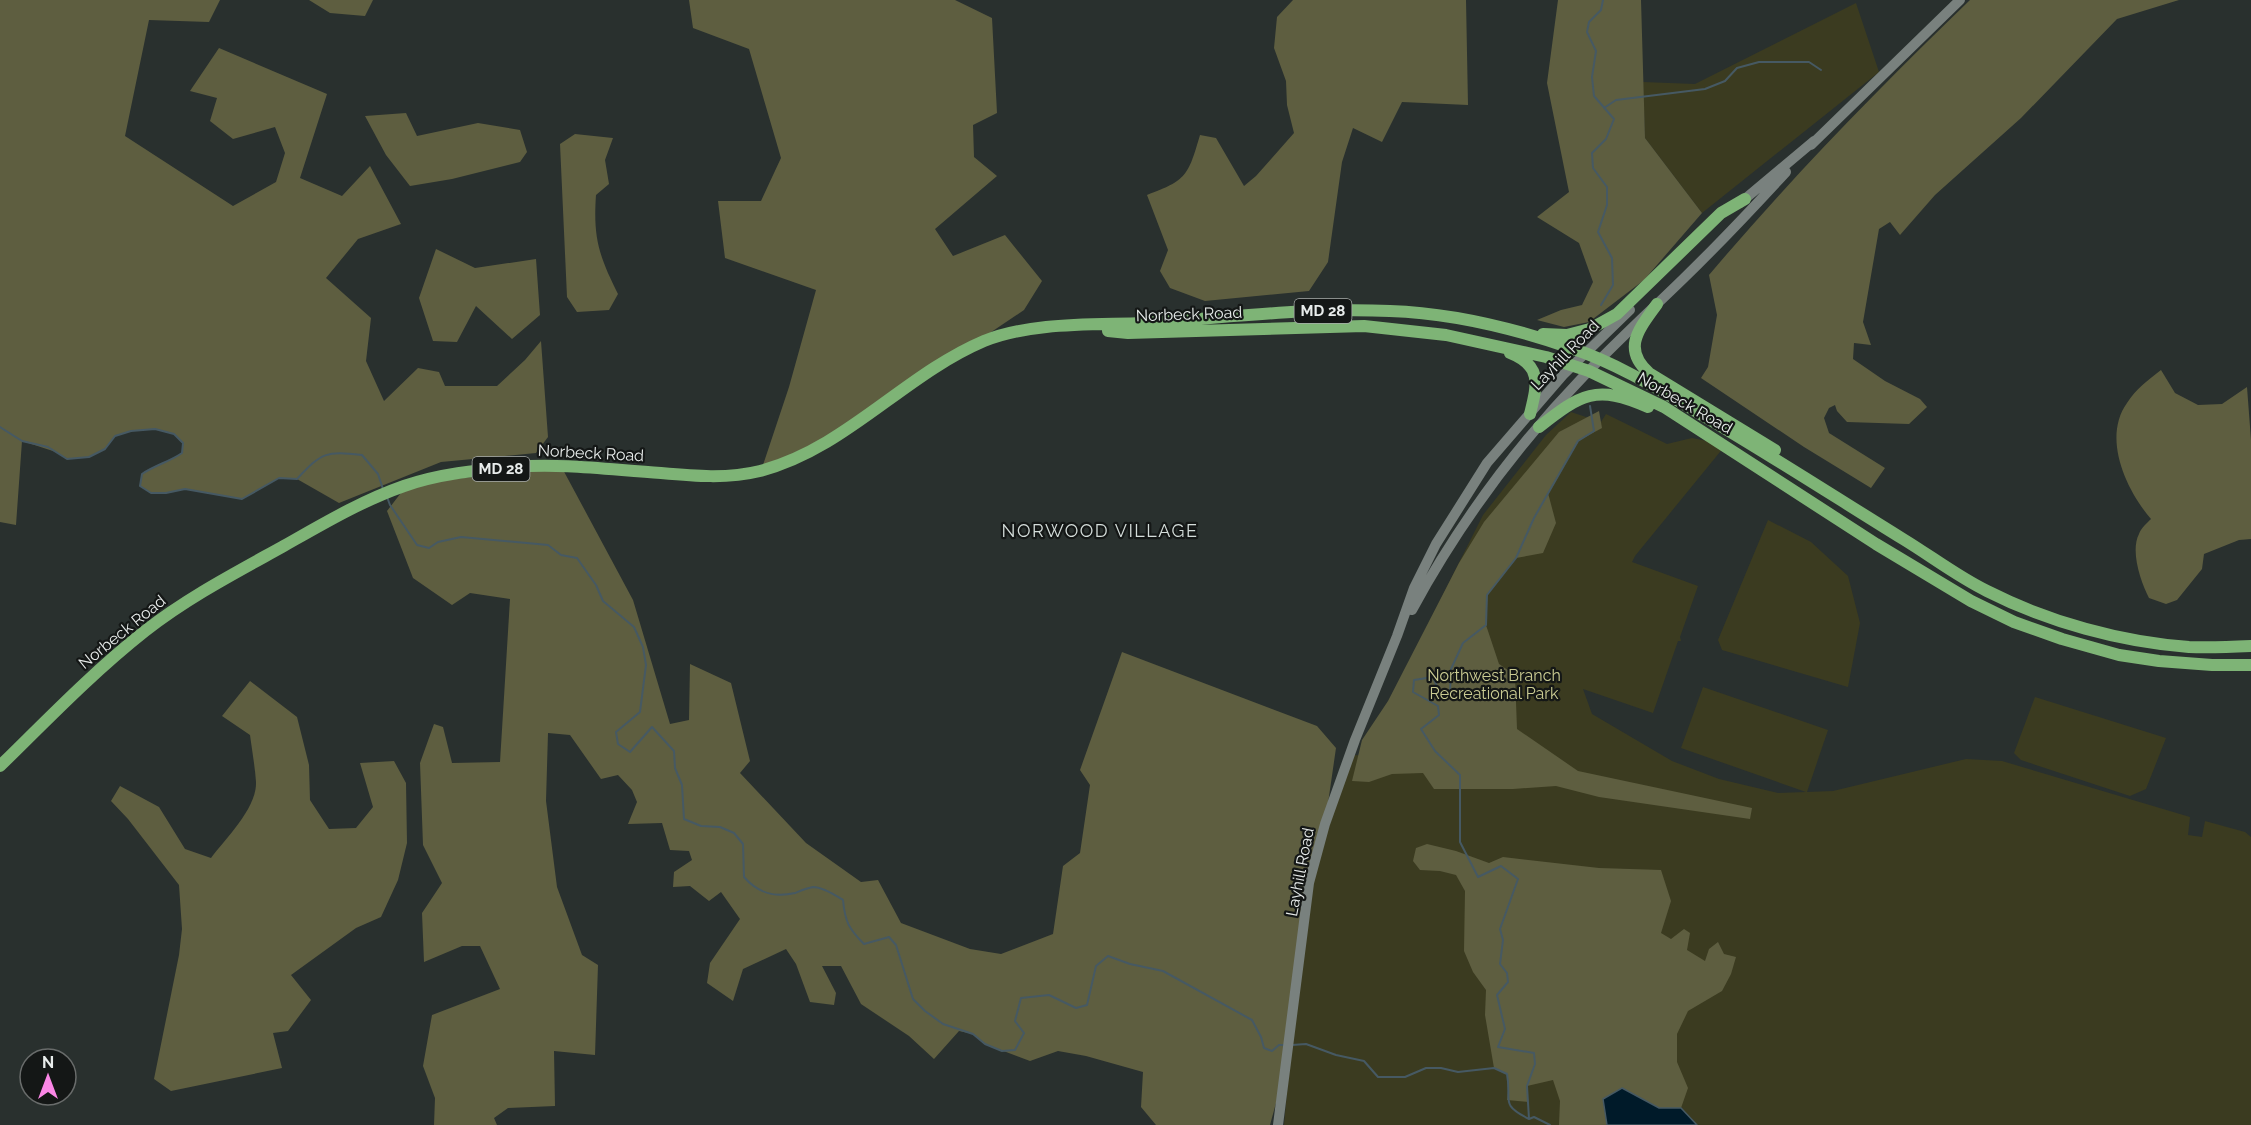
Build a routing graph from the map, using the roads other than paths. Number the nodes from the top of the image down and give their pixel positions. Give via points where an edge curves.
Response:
1 (1960, 0) edge
2 (1814, 141) junction
3 (1744, 199) junction
4 (1657, 304) junction
5 (1056, 327) junction
6 (1513, 330) junction
7 (1478, 340) junction
8 (1586, 353) junction
9 (1600, 360) junction
10 (1573, 365) junction
11 (1589, 371) junction
12 (1530, 414) junction
13 (1539, 427) junction
14 (1747, 460) junction
15 (1794, 471) junction
16 (1397, 636) junction
17 (2251, 646) edge
18 (2251, 664) edge
19 (0, 766) edge
20 (1278, 1125) edge

1 - 2 main road, Layhill Road
2 - 3 main road, Layhill Road
2 - 4 main road, Layhill Road
3 - 6 main road via 1721,213 1617,315 1567,335
3 - 8 main road, Layhill Road
4 - 9 main road, Layhill Road
4 - 15 main road via 1636,332 1635,354 1639,364 1773,447
5 - 6 main road, Norbeck Road / MD 28 via 1354,310 1438,315
5 - 7 main road, Norbeck Road / MD 28 via 1128,333 1364,326
5 - 19 main road, Norbeck Road / MD 28 via 1004,334 979,343 834,437 797,458 760,471 694,476 561,466 517,467 451,474 407,485 306,533 222,580 149,628 97,671
6 - 8 main road, Norbeck Road / MD 28
7 - 10 main road, Norbeck Road / MD 28
7 - 12 main road via 1529,363 1537,384
8 - 9 main road, Norbeck Road / MD 28
8 - 10 main road, Layhill Road
9 - 11 main road, Layhill Road
9 - 15 main road, Norbeck Road via 1677,400
10 - 11 main road, Norbeck Road / MD 28
10 - 12 main road, Layhill Road
11 - 13 main road, Layhill Road
11 - 14 main road, Norbeck Road via 1664,407
12 - 16 main road, Layhill Road via 1486,463 1442,535 1414,588
13 - 14 main road via 1574,401 1595,394 1617,395 1647,407 1714,448
13 - 16 main road, Layhill Road via 1466,521
14 - 18 main road, Norbeck Road via 1971,602 2014,622 2119,655 2191,664
15 - 17 main road, Norbeck Road via 1986,591 2054,619 2118,637 2189,647
16 - 20 main road, Layhill Road via 1325,824 1310,883

